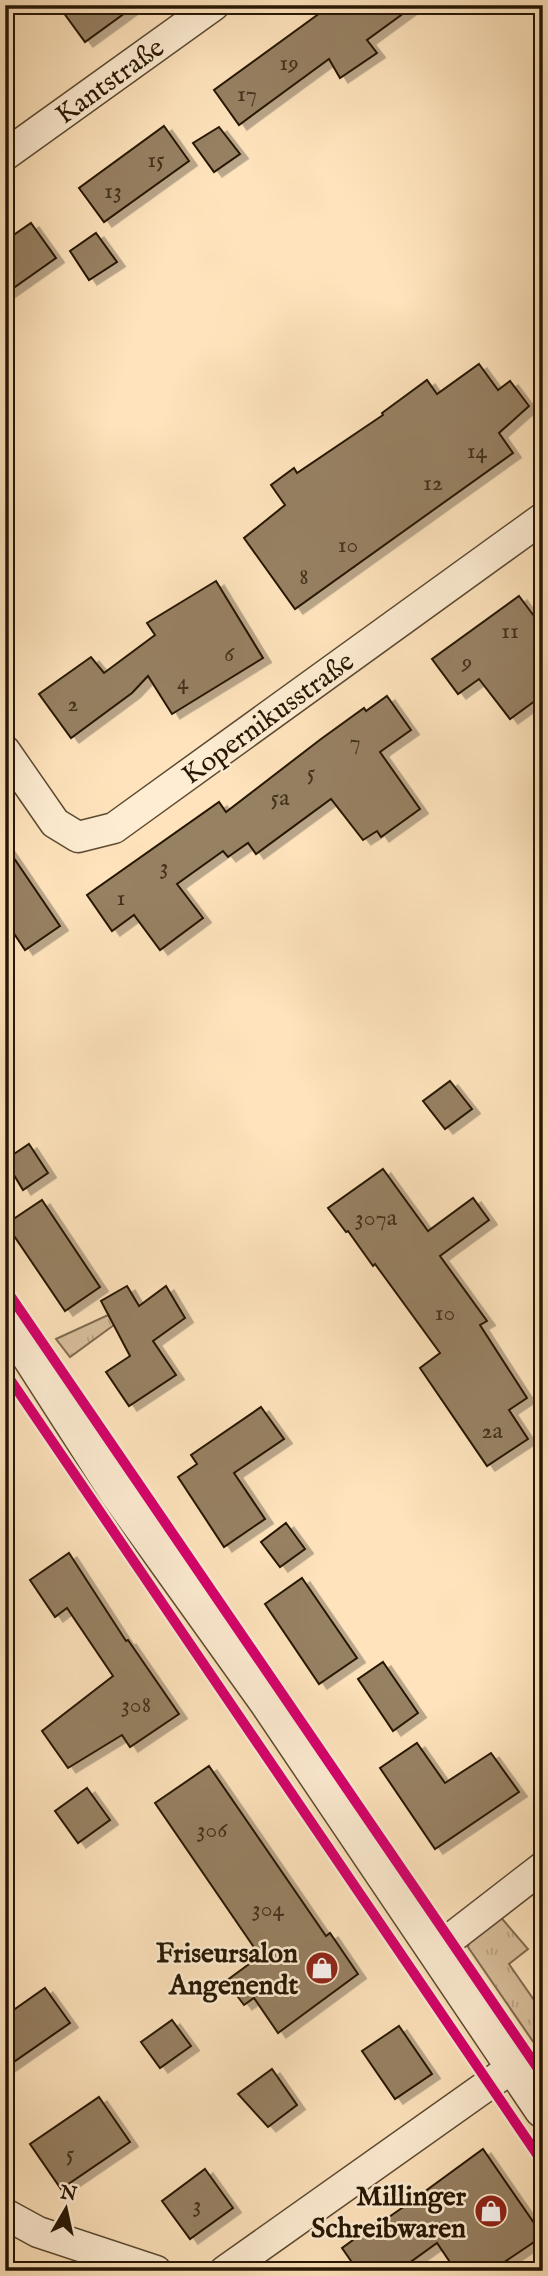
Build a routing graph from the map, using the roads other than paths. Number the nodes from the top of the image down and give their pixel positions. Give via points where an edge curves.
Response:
1 (214, 5) edge
2 (5, 155) edge
3 (543, 518) edge
4 (5, 751) edge
5 (5, 1316) edge
6 (543, 1867) edge
7 (437, 1949) junction
8 (513, 2067) junction
9 (543, 2109) edge
10 (5, 2214) edge
11 (156, 2271) edge
12 (225, 2271) edge

1 - 2 street, Kantstraße
3 - 4 street, Kopernikusstraße via 114,828 78,837 54,823
5 - 7 street via 118,1492
6 - 7 street
7 - 8 street
8 - 9 street
8 - 12 street
10 - 11 street via 38,2232

